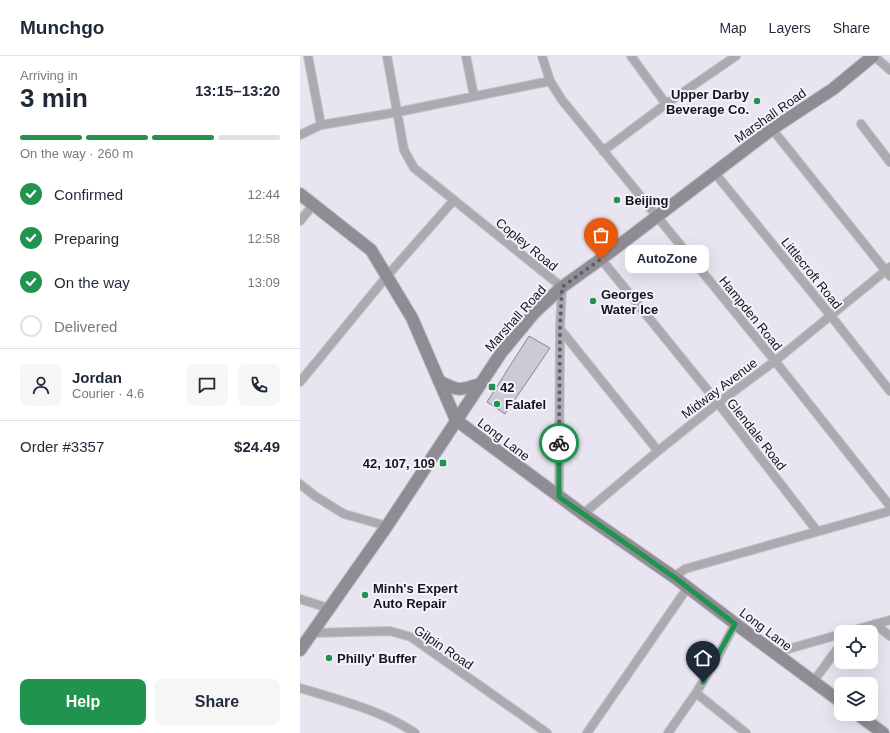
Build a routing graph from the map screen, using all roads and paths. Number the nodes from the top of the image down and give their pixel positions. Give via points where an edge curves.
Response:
1 (308, 56) edge
2 (387, 56) edge
3 (466, 56) edge
4 (542, 56) edge
5 (631, 56) edge
6 (874, 56) edge
7 (733, 57) edge
8 (890, 70) edge
9 (550, 81) junction
10 (474, 96) junction
11 (666, 104) junction
12 (398, 112) junction
13 (861, 124) dead end
14 (321, 125) junction
15 (772, 129) junction
16 (300, 135) edge
17 (603, 152) junction
18 (890, 162) edge
19 (714, 172) junction
20 (300, 194) edge
21 (454, 200) junction
22 (313, 205) junction
23 (656, 216) junction
24 (300, 221) edge
25 (601, 259) junction
26 (889, 271) edge
27 (387, 276) junction
28 (562, 287) junction
29 (831, 316) junction
30 (560, 329) junction
31 (774, 362) junction
32 (439, 381) junction
33 (300, 382) edge
34 (480, 384) junction
35 (890, 391) edge
36 (718, 403) junction
37 (456, 420) junction
38 (658, 451) junction
39 (300, 484) edge
40 (559, 497) junction
41 (890, 506) edge
42 (890, 511) edge
43 (583, 514) junction
44 (387, 526) junction
45 (817, 531) junction
46 (674, 577) junction
47 (688, 587) junction
48 (300, 599) edge
49 (328, 608) junction
50 (890, 620) edge
51 (735, 624) junction
52 (874, 624) junction
53 (871, 625) edge
54 (312, 633) junction
55 (834, 636) edge
56 (890, 636) edge
57 (300, 650) edge
58 (774, 653) junction
59 (834, 654) edge
60 (813, 682) junction
61 (300, 688) edge
62 (696, 693) junction
63 (834, 697) edge
64 (865, 721) edge
65 (876, 731) edge
66 (415, 733) edge
67 (547, 733) edge
68 (587, 733) edge
69 (668, 733) edge
70 (746, 733) edge

1 - 14 street
2 - 12 street, Copley Road
3 - 10 street
4 - 9 street, Hampden Road
5 - 11 street
6 - 8 street
6 - 15 main road, Marshall Road via 833,89
7 - 11 street
9 - 10 street
9 - 17 street, Hampden Road
10 - 12 street
11 - 17 street
12 - 14 street
12 - 21 street, Copley Road via 404,150 414,168
13 - 18 street
14 - 16 street
15 - 19 main road, Marshall Road
15 - 26 street
17 - 23 street, Hampden Road
19 - 23 main road, Marshall Road
19 - 29 street, Littlecroft Road
20 - 22 main road, Long Lane
21 - 27 street
21 - 28 street, Copley Road
22 - 24 street
22 - 27 main road, Long Lane via 371,250
23 - 25 main road, Marshall Road
23 - 31 street, Hampden Road
25 - 28 main road, Marshall Road
25 - 36 street, Glendale Road
26 - 29 street, Midway Avenue
27 - 32 main road, Long Lane via 412,318
27 - 33 street
28 - 30 street, Copley Road
28 - 34 main road, Marshall Road via 535,312 501,353
29 - 31 street, Midway Avenue
29 - 35 street, Littlecroft Road
30 - 38 street
30 - 40 street, Copley Road
31 - 36 street, Midway Avenue
31 - 41 street, Hampden Road
32 - 34 main road via 462,390
32 - 37 main road, Long Lane
34 - 37 main road, Marshall Road
36 - 38 street, Midway Avenue
36 - 45 street, Glendale Road
37 - 40 main road, Long Lane
37 - 44 main road, Marshall Road
38 - 43 street, Midway Avenue
39 - 44 street via 344,514
40 - 43 main road, Long Lane
42 - 45 street
43 - 46 main road, Long Lane
44 - 49 main road, Marshall Road
45 - 46 street via 685,569
46 - 47 main road, Long Lane
47 - 51 main road, Long Lane
47 - 68 street
48 - 49 street
49 - 54 main road, Marshall Road
50 - 52 street
51 - 58 main road, Long Lane
51 - 62 street
52 - 53 street
52 - 56 street
54 - 57 main road, Marshall Road
54 - 67 street, Gilpin Road via 390,631 411,637
55 - 58 street
58 - 60 main road, Long Lane
59 - 60 street
60 - 63 main road, Long Lane
61 - 66 street via 362,707
62 - 69 street
62 - 70 street
64 - 65 main road

